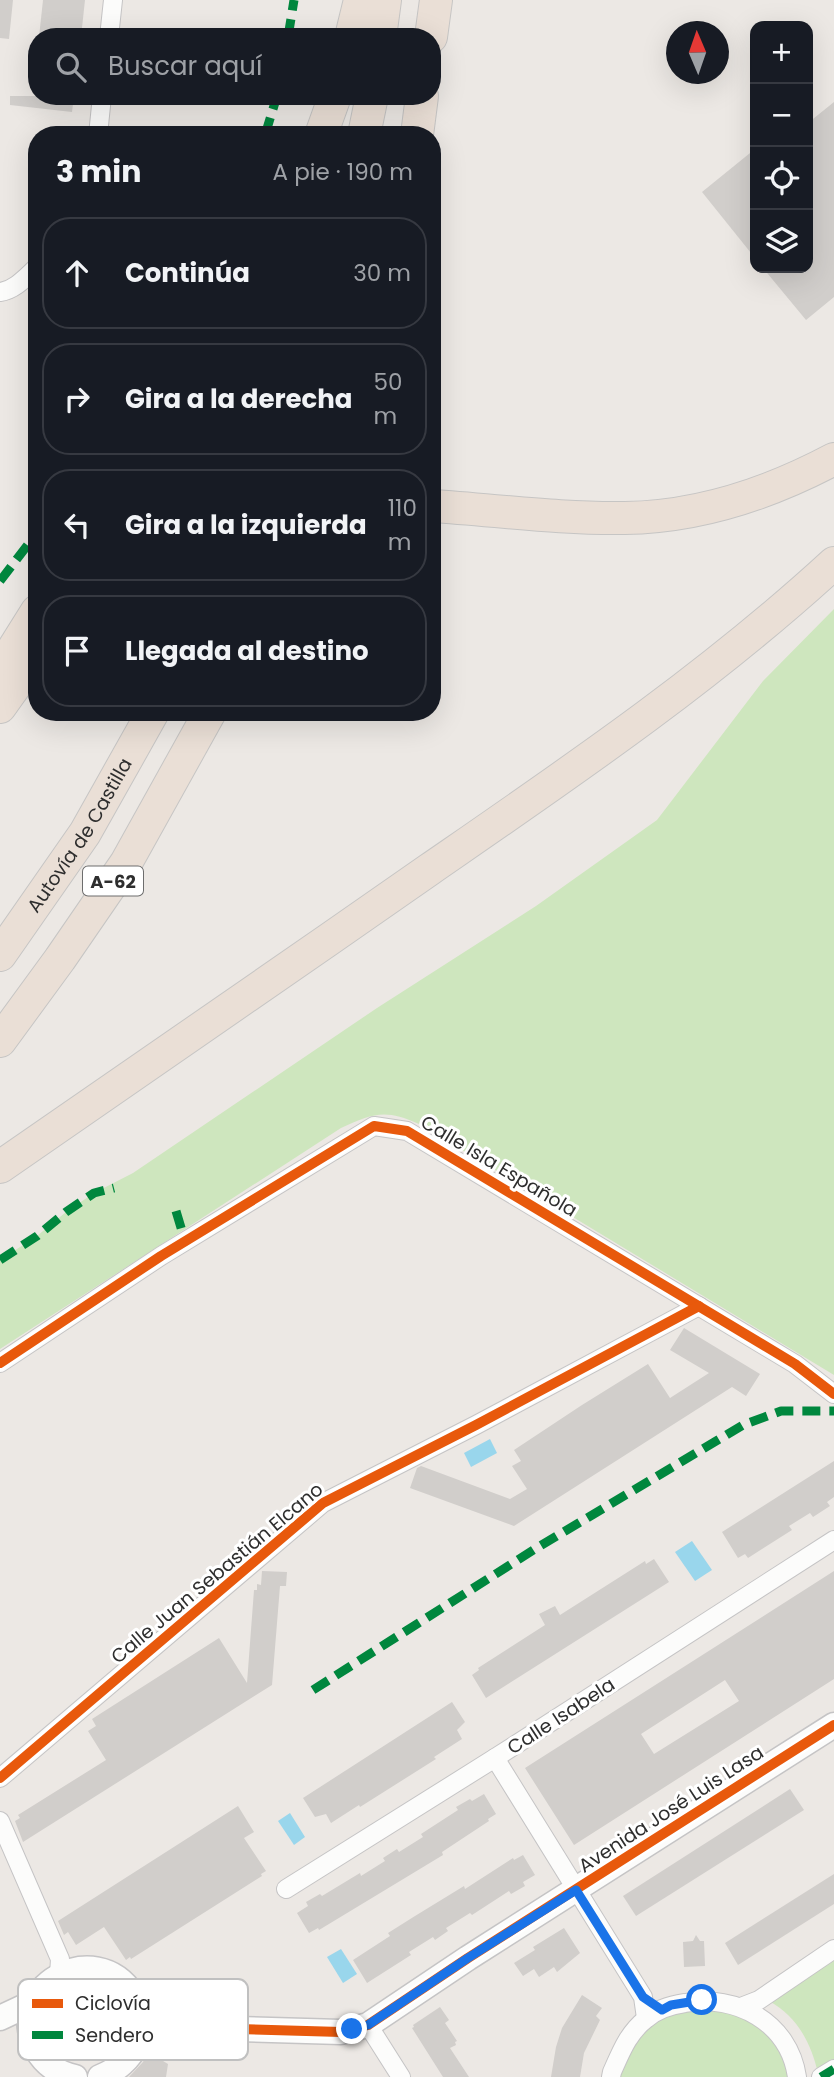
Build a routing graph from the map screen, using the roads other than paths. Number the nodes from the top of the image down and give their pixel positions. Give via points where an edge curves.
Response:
1 (113, 0) edge
2 (360, 0) edge
3 (385, 0) edge
4 (436, 0) edge
5 (110, 28) edge
6 (353, 28) edge
7 (381, 28) edge
8 (432, 28) edge
9 (101, 105) edge
10 (332, 105) edge
11 (370, 105) edge
12 (421, 105) edge
13 (99, 126) edge
14 (324, 126) edge
15 (366, 126) edge
16 (417, 126) edge
17 (28, 275) edge
18 (0, 292) edge
19 (834, 459) edge
20 (441, 507) edge
21 (834, 563) edge
22 (28, 625) edge
23 (28, 668) edge
24 (0, 670) edge
25 (0, 707) edge
26 (148, 721) edge
27 (204, 721) edge
28 (0, 955) edge
29 (0, 1041) edge
30 (0, 1167) edge
31 (699, 1307) junction
32 (0, 1363) edge
33 (834, 1394) edge
34 (834, 1540) edge
35 (834, 1725) edge
36 (495, 1758) junction
37 (0, 1778) edge
38 (0, 1821) edge
39 (286, 1889) dead end
40 (576, 1890) junction
41 (834, 1949) edge
42 (64, 1968) junction
43 (51, 1979) edge
44 (118, 1979) edge
45 (752, 2007) junction
46 (18, 2010) edge
47 (654, 2014) junction
48 (0, 2019) edge
49 (368, 2025) junction
50 (18, 2027) edge
51 (248, 2029) edge
52 (45, 2060) edge
53 (127, 2060) edge
54 (834, 2069) edge
55 (70, 2077) edge
56 (100, 2077) edge
57 (401, 2077) edge
58 (611, 2077) edge
59 (797, 2077) edge
60 (821, 2077) edge

1 - 5 street
2 - 6 highway
3 - 7 highway
4 - 8 highway
9 - 13 street
10 - 14 highway
11 - 15 highway
12 - 16 highway
17 - 18 street
19 - 20 highway via 742,498 663,515 565,517
21 - 30 highway via 691,684 587,760
22 - 24 highway
23 - 25 highway
26 - 28 highway, Autovía de Castilla / A-62 via 85,833
27 - 29 highway, A-62 via 125,863
31 - 32 street, Calle Isla Española via 407,1131 374,1126 161,1256
31 - 33 street, Calle Isla Española via 795,1364
31 - 37 street, Calle Juan Sebastián Elcano via 323,1503
34 - 36 street, Calle Isabela
35 - 40 street, Avenida José Luis Lasa
36 - 39 street, Calle Isabela
36 - 40 street
38 - 42 street
40 - 47 street
40 - 49 street, Avenida José Luis Lasa
41 - 45 street
42 - 43 street
42 - 44 street via 90,1968
45 - 47 street via 702,2000 671,2005
45 - 59 street via 784,2043
46 - 48 street
47 - 58 street via 627,2039
48 - 50 street
49 - 51 street, Avenida José Luis Lasa via 341,2032
49 - 57 street
52 - 55 street
53 - 56 street
54 - 60 street

